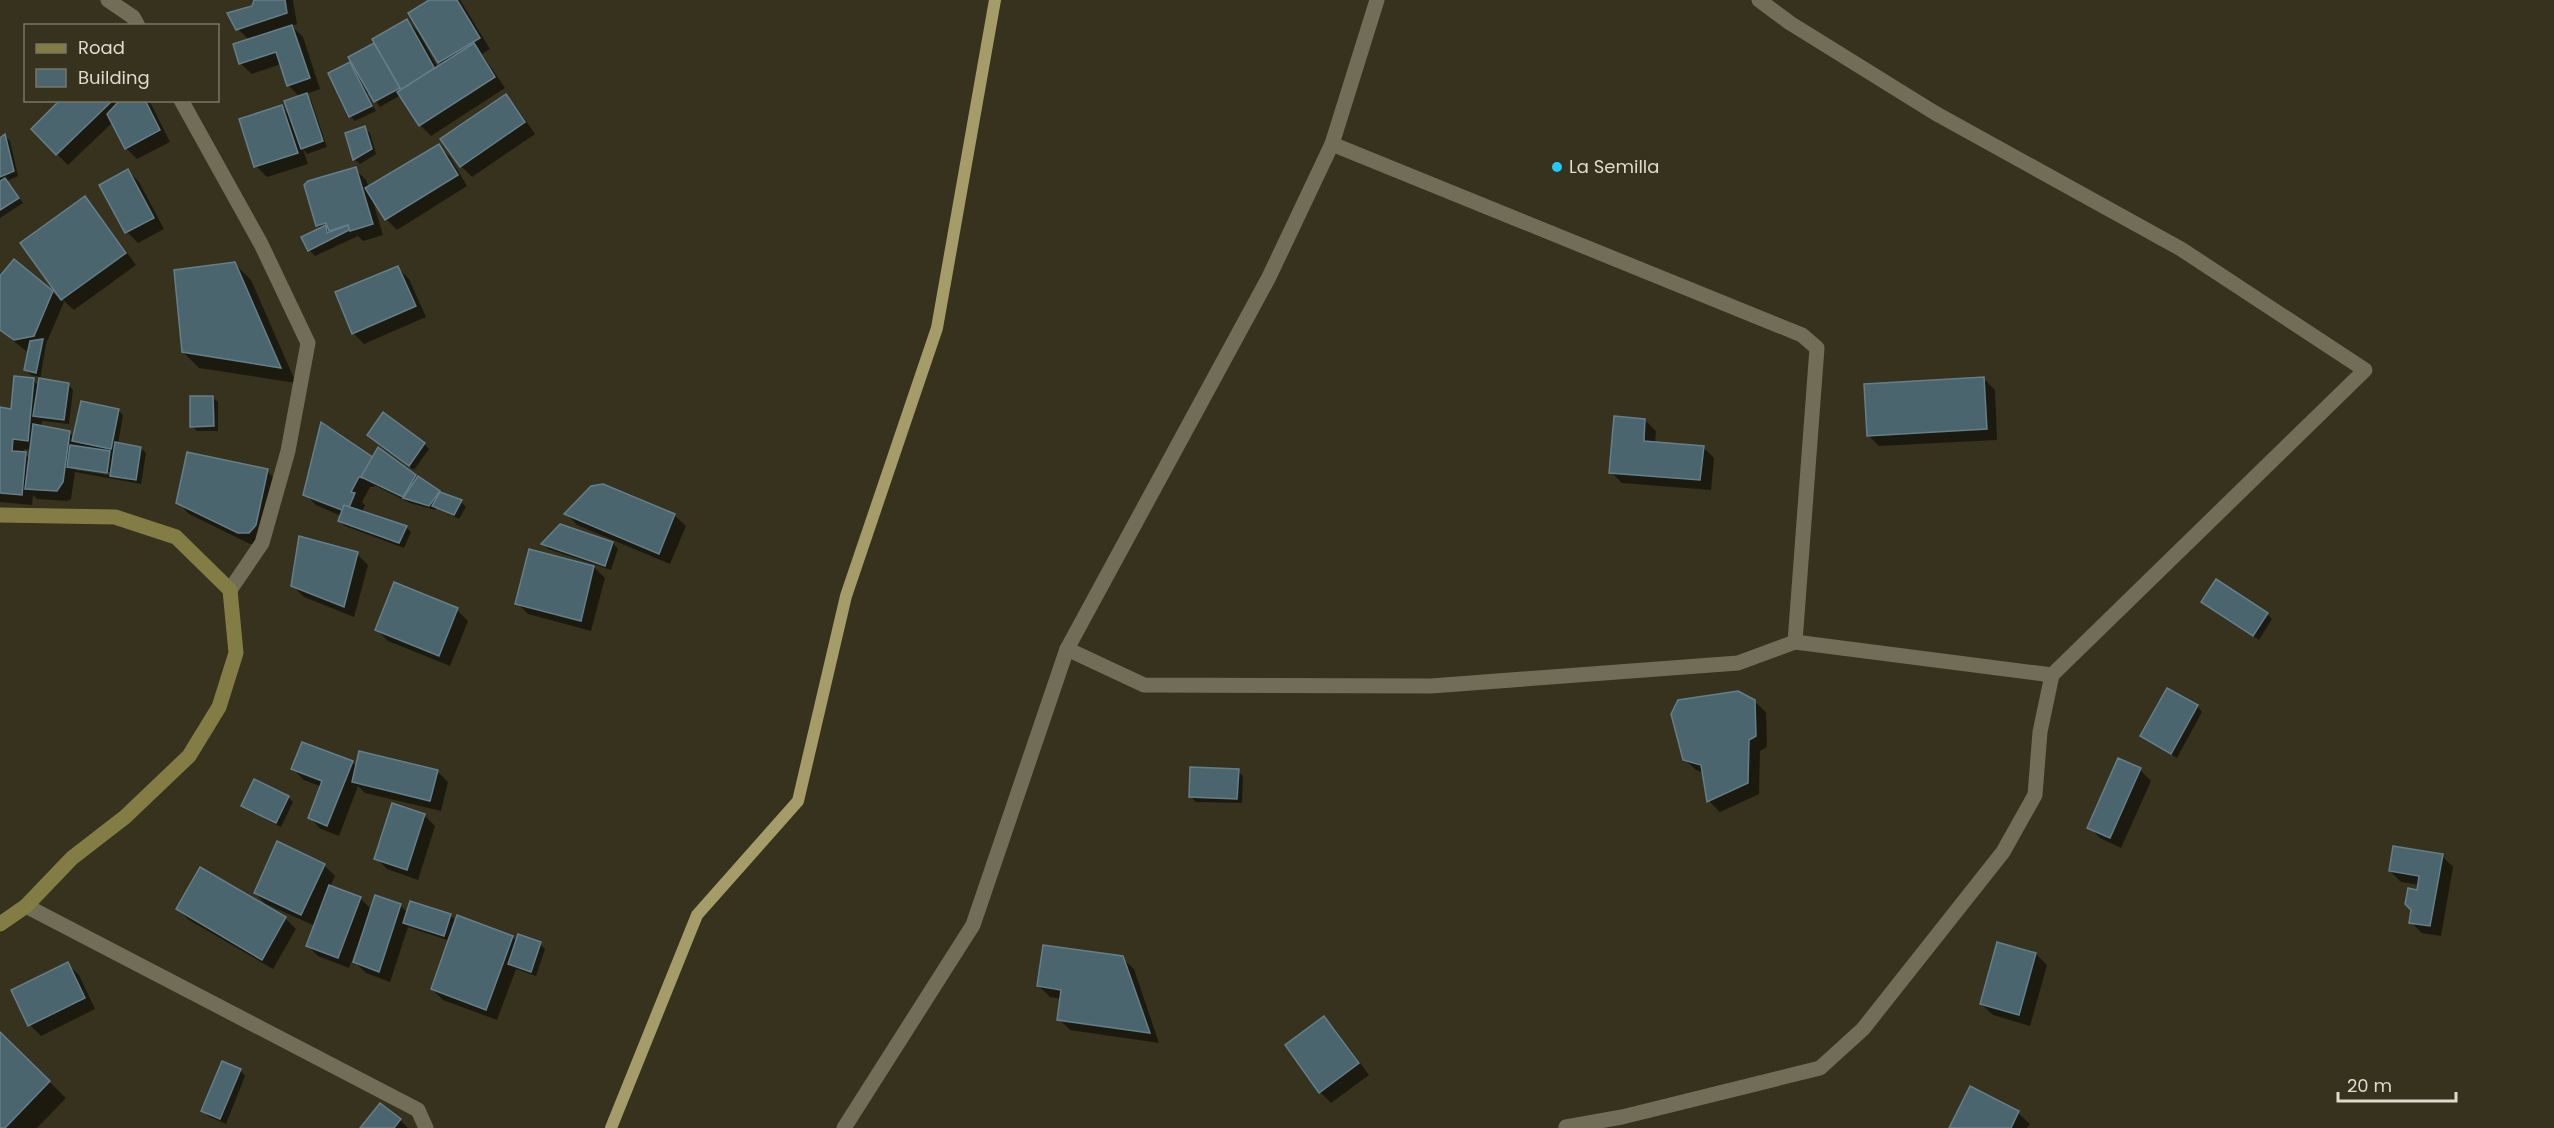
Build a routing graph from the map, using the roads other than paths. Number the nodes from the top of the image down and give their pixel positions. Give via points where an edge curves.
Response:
1 (108, 0) edge
2 (1377, 0) edge
3 (1759, 0) edge
4 (137, 24) edge
5 (182, 102) edge
6 (1332, 144) junction
7 (0, 515) edge
8 (230, 591) junction
9 (1795, 642) junction
10 (1067, 649) junction
11 (2052, 675) junction
12 (26, 906) junction
13 (0, 924) edge
14 (426, 1128) edge
15 (844, 1128) edge
16 (1565, 1128) edge

1 - 4 street
2 - 6 street
3 - 11 street via 1935,113 2181,249 2365,370
5 - 8 street via 261,244 308,343 288,451 262,543
6 - 9 street via 1802,335 1817,348
6 - 10 street via 1269,277
7 - 8 main road via 125,520 176,537
8 - 12 main road via 236,653 219,707 189,756 125,817 72,858
9 - 10 street via 1738,663 1431,686 1144,685
9 - 11 street
10 - 15 street via 973,925
11 - 16 street via 2040,732 2036,795 2003,852 1863,1029 1820,1068
12 - 13 main road
12 - 14 street via 418,1110

